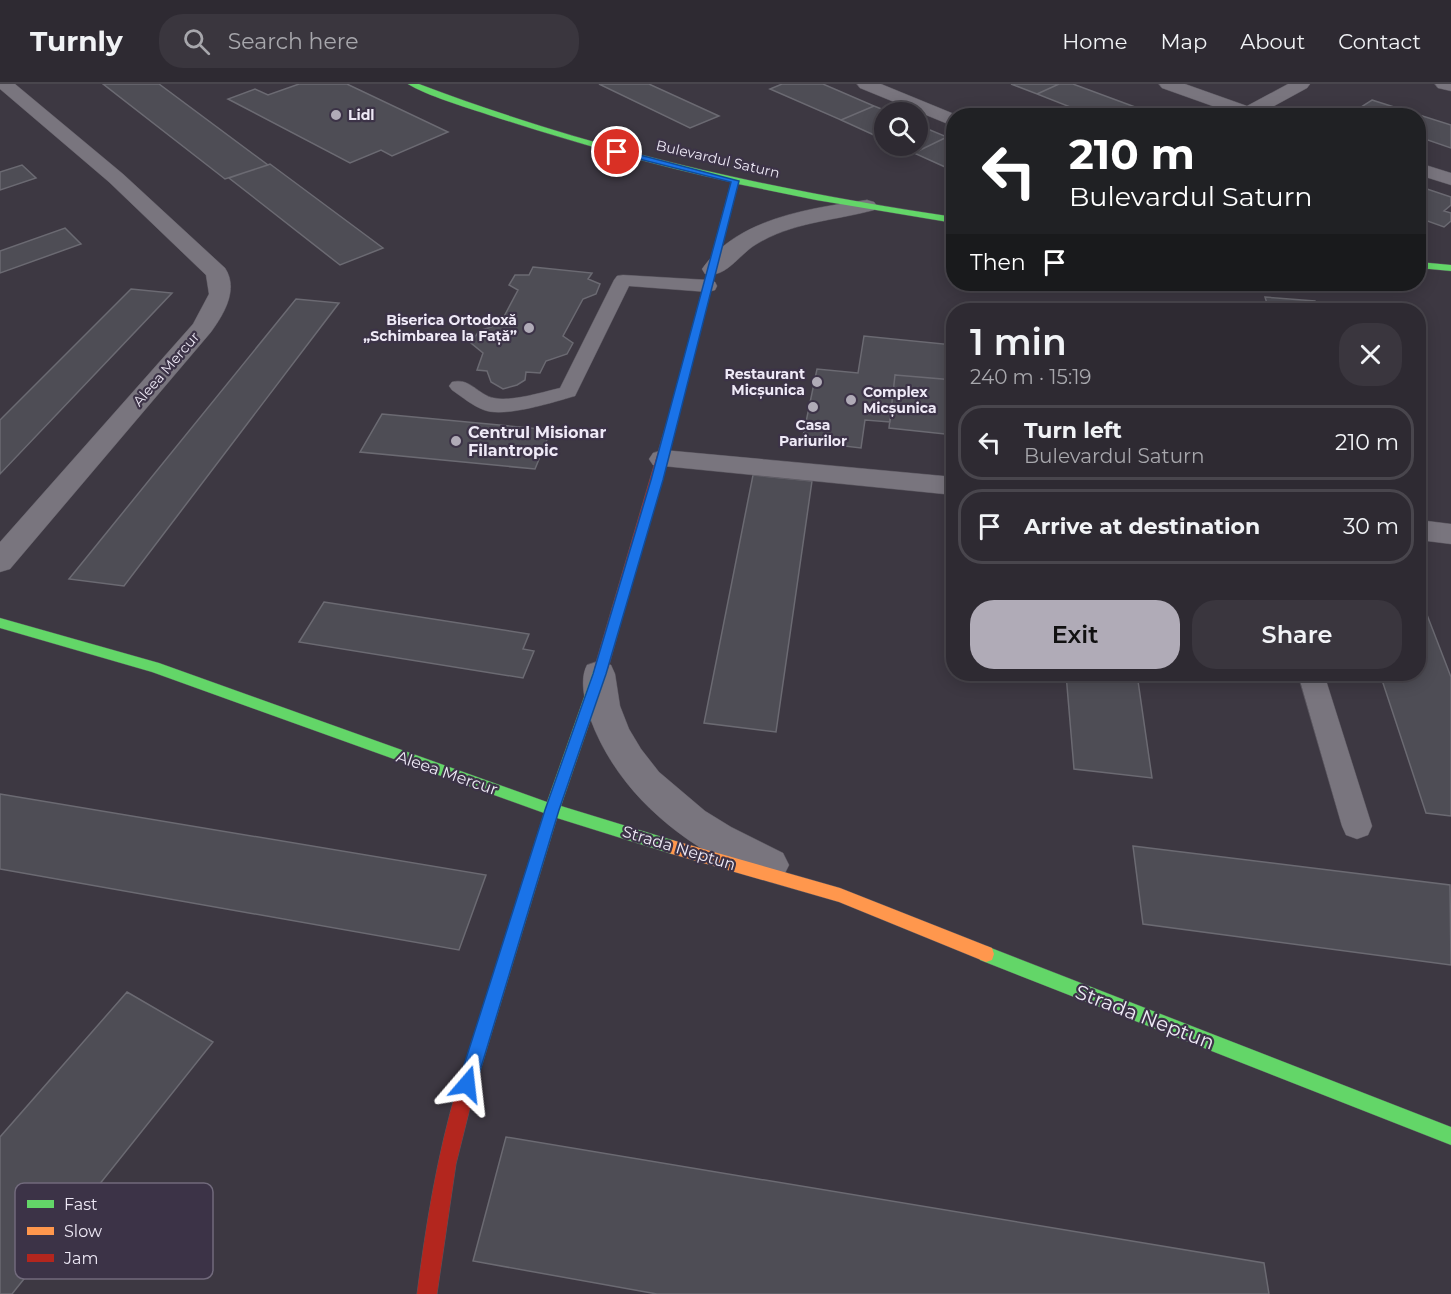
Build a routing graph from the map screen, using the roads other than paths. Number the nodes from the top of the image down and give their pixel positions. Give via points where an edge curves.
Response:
1 (5, 84) edge
2 (412, 84) edge
3 (866, 84) edge
4 (1168, 84) edge
5 (1301, 84) edge
6 (1444, 84) edge
7 (1451, 86) edge
8 (1234, 108) edge
9 (1260, 108) edge
10 (946, 117) edge
11 (1426, 171) edge
12 (1451, 179) edge
13 (735, 181) junction
14 (867, 206) junction
15 (946, 219) edge
16 (1426, 266) edge
17 (1451, 268) edge
18 (710, 278) junction
19 (459, 386) dead end
20 (663, 459) junction
21 (946, 485) edge
22 (1426, 531) edge
23 (1451, 534) edge
24 (0, 561) edge
25 (0, 622) edge
26 (599, 674) junction
27 (1313, 681) edge
28 (552, 810) junction
29 (1357, 826) dead end
30 (840, 895) junction
31 (1451, 1136) edge
32 (427, 1294) edge

1 - 24 street, Aleea Mercur via 116,178 218,273 220,294 203,327
2 - 13 street, Bulevardul Saturn via 552,134
3 - 10 street
4 - 8 street
5 - 9 street
6 - 7 street
11 - 12 street
13 - 14 street, Bulevardul Saturn
13 - 18 street, Strada Neptun
14 - 15 street, Bulevardul Saturn
14 - 18 street via 824,212 775,226 730,251
16 - 17 street
18 - 19 lane via 623,280 567,392 531,402 490,405
18 - 20 street, Strada Neptun
20 - 21 street
20 - 26 street, Strada Neptun
22 - 23 street
25 - 28 street, Aleea Mercur via 162,669
26 - 28 street, Strada Neptun
26 - 30 street, Strada Neptun via 603,706 614,735 630,763 655,791 692,821 743,853
27 - 29 lane
28 - 30 street, Strada Neptun
28 - 32 street, Strada Neptun via 453,1128
30 - 31 street, Strada Neptun

